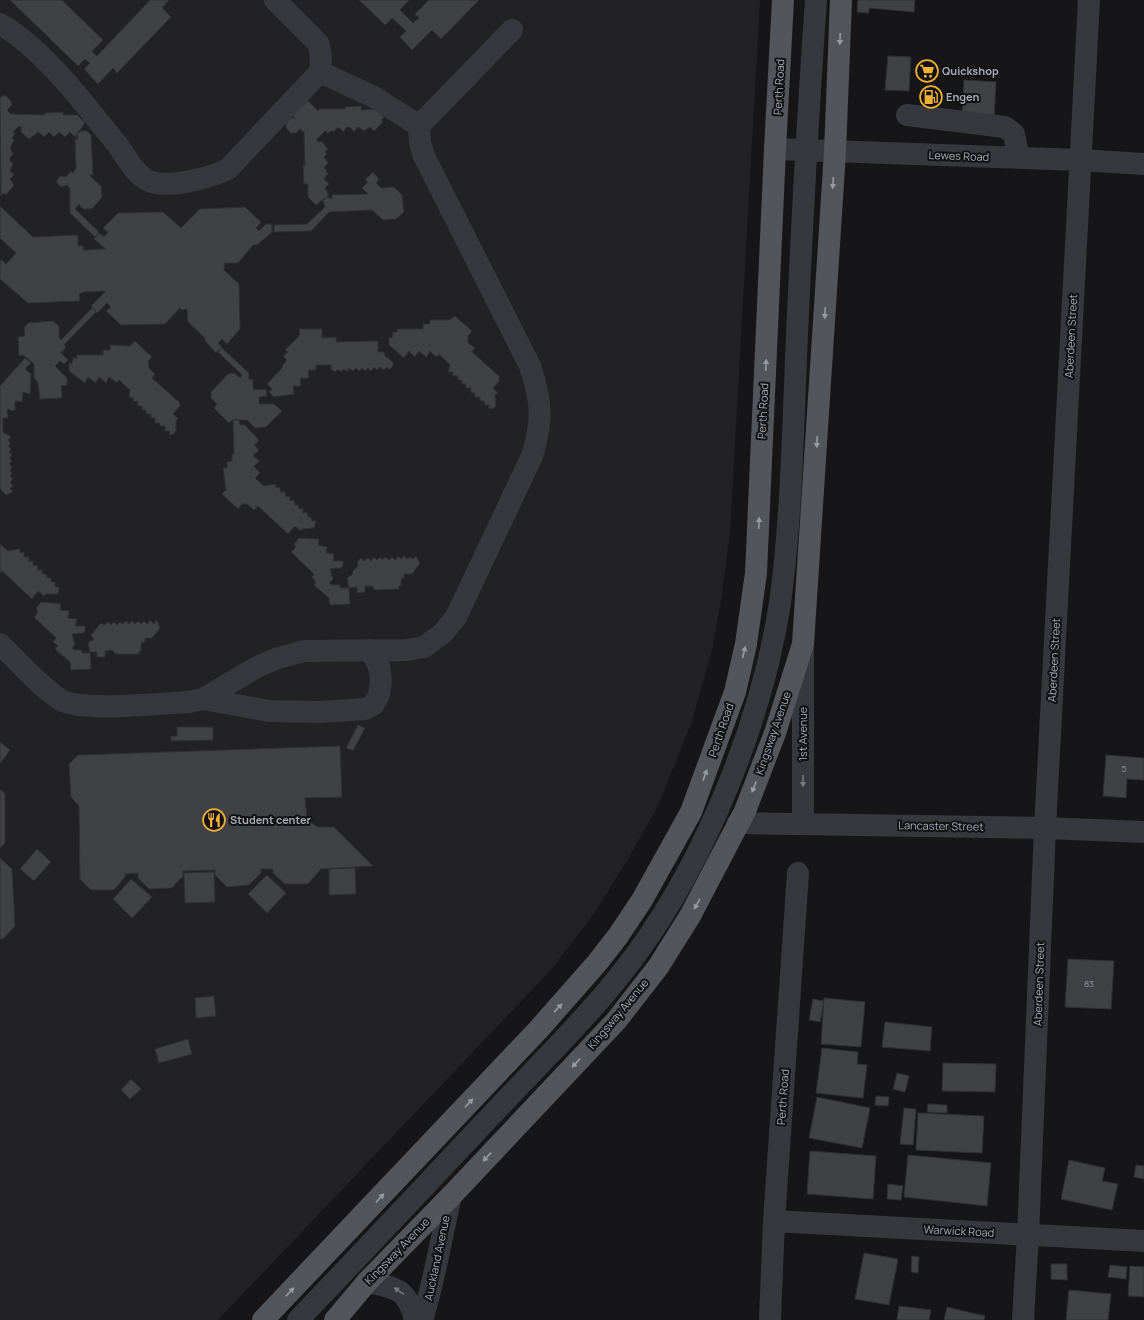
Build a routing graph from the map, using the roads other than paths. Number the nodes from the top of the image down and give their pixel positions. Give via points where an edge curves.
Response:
1 (275, 0) edge
2 (783, 0) edge
3 (816, 0) edge
4 (841, 0) edge
5 (1089, 0) edge
6 (0, 24) edge
7 (512, 30) dead end
8 (320, 72) junction
9 (907, 115) dead end
10 (419, 126) junction
11 (775, 149) junction
12 (806, 150) junction
13 (835, 152) junction
14 (1019, 158) junction
15 (1081, 160) junction
16 (1144, 164) edge
17 (0, 644) edge
18 (803, 644) junction
19 (370, 650) junction
20 (203, 699) junction
21 (738, 823) junction
22 (803, 824) junction
23 (1045, 828) junction
24 (1144, 832) edge
25 (798, 873) dead end
26 (451, 1196) junction
27 (774, 1221) junction
28 (1028, 1235) junction
29 (1144, 1241) edge
30 (367, 1282) junction
31 (263, 1320) edge
32 (298, 1320) edge
33 (335, 1320) edge
34 (415, 1320) edge
35 (422, 1320) edge
36 (770, 1320) edge
37 (1023, 1320) edge

1 - 8 street via 318,43 321,55
2 - 11 main road, Perth Road
3 - 12 street
4 -> 13 main road
5 - 15 street, Aberdeen Street
6 - 8 street via 48,62 117,144 138,174 158,184 173,184 228,170
7 - 10 street
8 - 10 street via 374,97
9 - 14 street via 1005,127 1014,134
10 - 19 street via 424,156 530,366 538,390 541,411 532,456 456,617 442,633 424,646 407,650
11 - 12 street, Lewes Road
31 -> 11 main road, Perth Road via 593,969 642,900 691,812 735,692 746,644 756,573
12 - 13 street, Lewes Road
12 - 32 street via 790,497 780,604 761,690 738,760 720,803 677,889 637,953 579,1022
13 - 14 street, Lewes Road
13 -> 18 main road
14 - 15 street, Lewes Road
15 - 16 street, Lewes Road
15 - 23 street, Aberdeen Street
17 - 20 street via 62,700 77,705 189,702
18 -> 21 main road, Kingsway Avenue via 775,733
18 -> 22 street, 1st Avenue
19 - 20 street via 304,651 278,658 257,667
19 - 20 street via 378,666 379,695 373,705 365,709 320,712 269,711
21 - 22 street, Lancaster Street
21 -> 26 main road, Kingsway Avenue via 698,903 658,966 616,1021
22 - 23 street, Lancaster Street
23 - 24 street, Lancaster Street
23 - 28 street, Aberdeen Street
25 - 27 street, Perth Road
26 - 30 main road, Kingsway Avenue
26 - 35 street, Auckland Avenue via 437,1266
27 - 28 street, Warwick Road
27 - 36 street, Perth Road
28 - 29 street, Warwick Road
28 - 37 street, Aberdeen Street
30 - 33 main road, Kingsway Avenue
34 -> 30 street, Auckland Avenue via 412,1307 402,1292

